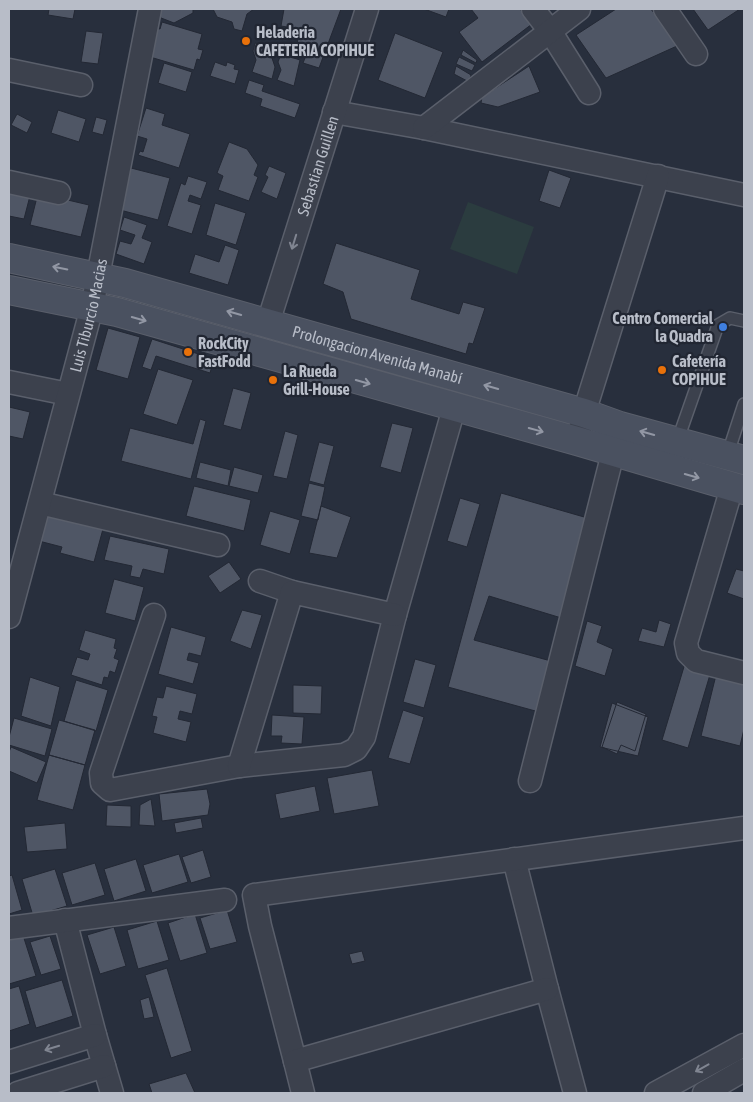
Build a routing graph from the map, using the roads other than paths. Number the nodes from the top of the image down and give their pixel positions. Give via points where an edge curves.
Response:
1 (150, 9) edge
2 (367, 9) edge
3 (533, 9) edge
4 (580, 9) edge
5 (665, 9) edge
6 (550, 31) junction
7 (696, 54) dead end
8 (9, 70) edge
9 (80, 85) dead end
10 (589, 93) dead end
11 (334, 112) junction
12 (424, 128) junction
13 (658, 176) junction
14 (9, 182) edge
15 (59, 193) dead end
16 (744, 195) edge
17 (9, 258) edge
18 (99, 276) junction
19 (9, 290) edge
20 (92, 307) junction
21 (744, 321) edge
22 (268, 323) junction
23 (9, 382) edge
24 (68, 394) junction
25 (744, 404) edge
26 (454, 408) junction
27 (584, 414) junction
28 (620, 426) junction
29 (577, 442) junction
30 (676, 442) junction
31 (613, 453) junction
32 (736, 458) edge
33 (738, 489) edge
34 (40, 503) junction
35 (218, 545) dead end
36 (260, 581) dead end
37 (292, 592) junction
38 (154, 615) dead end
39 (395, 615) junction
40 (9, 617) edge
41 (744, 674) edge
42 (240, 766) junction
43 (530, 781) dead end
44 (744, 828) edge
45 (514, 859) junction
46 (226, 900) dead end
47 (65, 920) junction
48 (9, 928) edge
49 (547, 990) junction
50 (95, 1035) junction
51 (744, 1045) edge
52 (295, 1060) junction
53 (9, 1062) edge
54 (104, 1066) junction
55 (744, 1070) edge
56 (18, 1093) edge
57 (112, 1093) edge
58 (303, 1093) edge
59 (575, 1093) edge
60 (656, 1093) edge
61 (704, 1093) edge

1 - 18 street, Luis Tiburcio Macias
2 - 11 street, Sebastian Guillen
3 - 6 street
4 - 6 street
5 - 7 street
6 - 10 street
6 - 12 street
8 - 9 street
11 - 12 street
11 -> 22 street, Sebastian Guillen
12 - 13 street
13 - 16 street
13 - 27 street
14 - 15 street
18 -> 17 main road, Prolongacion Avenida Manabí
18 - 20 street, Luis Tiburcio Macias
22 -> 18 main road, Prolongacion Avenida Manabí
19 - 20 main road, Prolongacion Avenida Manabí
20 - 24 street, Luis Tiburcio Macias
20 -> 26 main road, Prolongacion Avenida Manabí
21 - 30 lane via 730,318 718,325
27 -> 22 main road, Prolongacion Avenida Manabí
23 - 24 street
24 - 34 street, Luis Tiburcio Macias
25 - 32 lane
26 -> 29 main road, Prolongacion Avenida Manabí
26 - 39 street
27 - 28 main road, Prolongacion Avenida Manabí
27 - 29 street
30 -> 28 main road, Prolongacion Avenida Manabí
28 - 31 street
29 - 31 main road, Prolongacion Avenida Manabí
30 - 32 main road, Prolongacion Avenida Manabí
31 -> 33 main road, Prolongacion Avenida Manabí
31 - 43 street
33 - 41 street via 686,644 688,653 696,661
34 - 35 street
34 - 40 street, Luis Tiburcio Macias
36 - 37 street
37 - 39 street
37 - 42 street
38 - 42 street via 101,773 102,783 110,790
39 - 42 street via 364,737 356,750 344,755
44 - 45 street
45 - 49 street
45 - 52 street via 254,895
46 - 47 street
47 - 48 street
47 - 50 street
49 - 52 street
49 - 59 street
50 -> 53 street
50 - 54 street
51 -> 60 street
52 - 58 street
54 - 56 street
54 - 57 street
55 - 61 street

